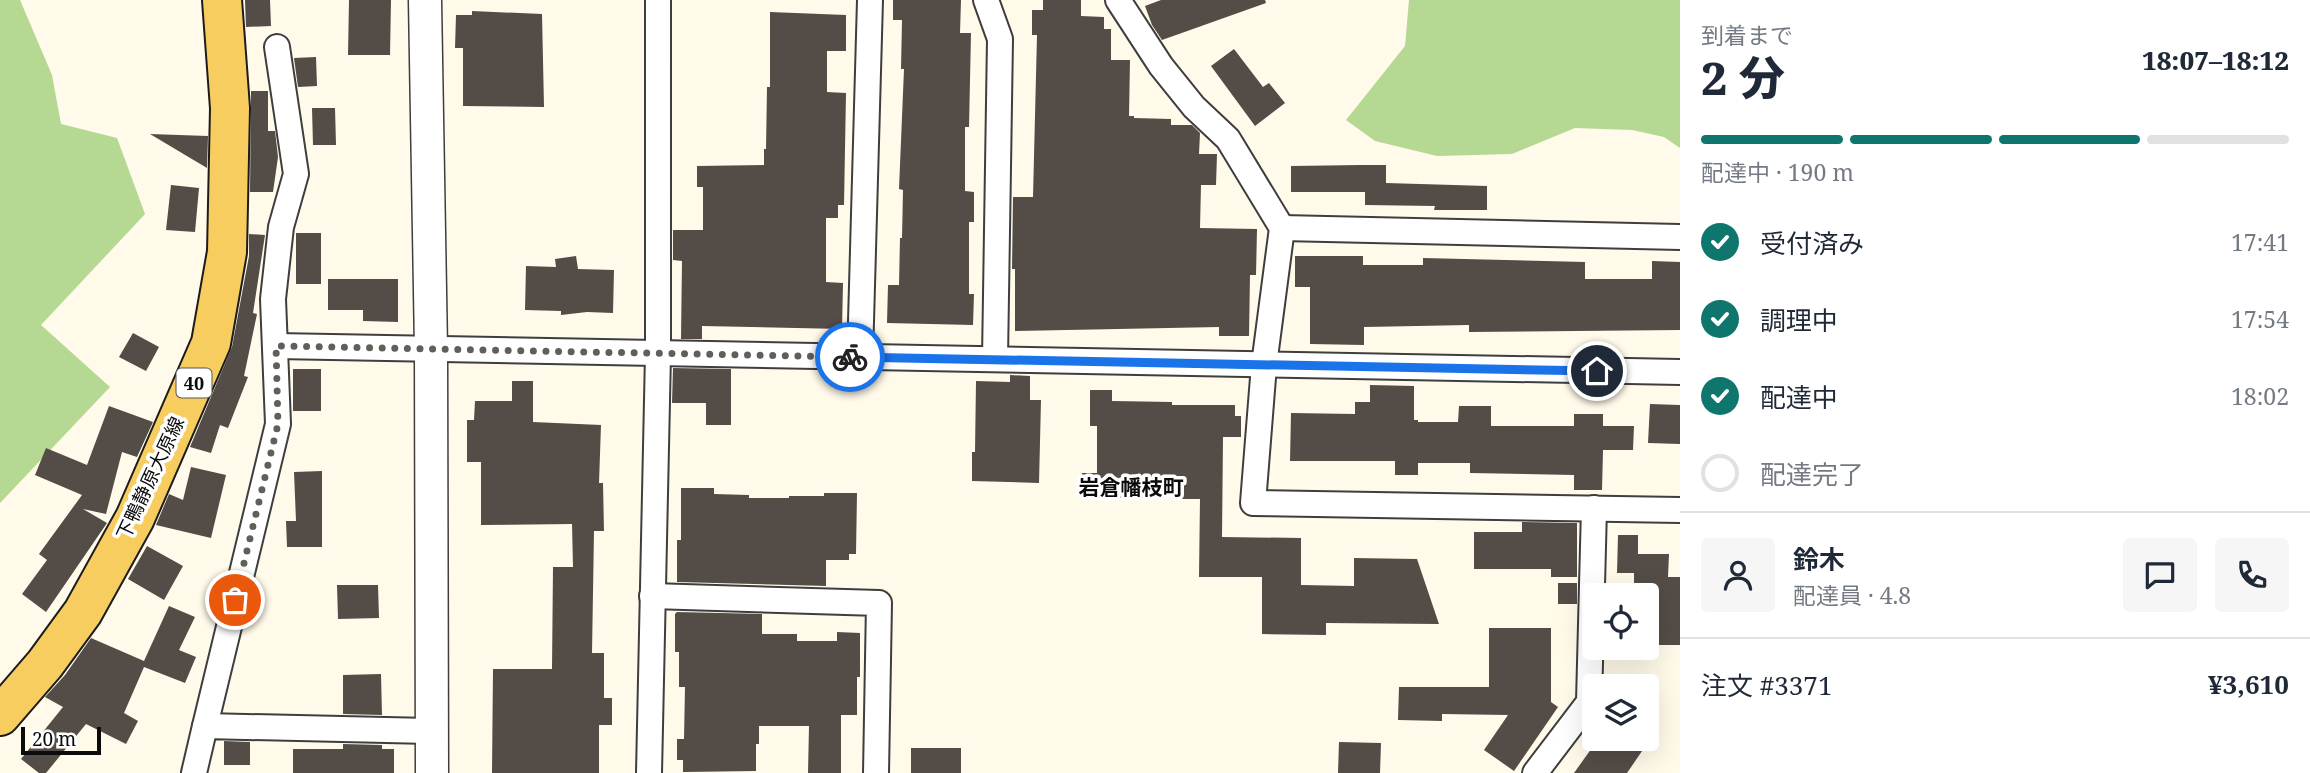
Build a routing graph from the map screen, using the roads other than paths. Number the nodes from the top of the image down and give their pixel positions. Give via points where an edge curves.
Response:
1 (222, 0) edge
2 (425, 0) edge
3 (658, 0) edge
4 (870, 0) edge
5 (986, 0) edge
6 (1118, 0) edge
7 (277, 47) dead end
8 (1282, 228) junction
9 (1680, 237) edge
10 (276, 346) junction
11 (431, 349) junction
12 (658, 354) junction
13 (860, 357) junction
14 (995, 359) junction
15 (1264, 365) junction
16 (1680, 372) edge
17 (1594, 508) junction
18 (1680, 510) edge
19 (652, 596) junction
20 (0, 716) edge
21 (205, 726) junction
22 (430, 731) junction
23 (194, 773) edge
24 (432, 773) edge
25 (649, 773) edge
26 (876, 773) edge
27 (1535, 773) edge

1 - 20 main road, 下鴨静原大原線 / 40 via 230,108 227,252 211,343 135,518 89,600 45,664
2 - 11 street
3 - 12 street
4 - 13 street
5 - 14 street via 1000,39
6 - 8 street via 1161,66 1228,139
7 - 10 street via 296,174 280,239 273,299
8 - 9 street
8 - 15 street
10 - 11 street
10 - 21 street via 278,424
11 - 12 street
11 - 22 street
12 - 13 street
12 - 19 street
13 - 14 street
14 - 15 street
15 - 16 street
15 - 17 street via 1253,503
17 - 18 street
17 - 27 street via 1589,702
19 - 25 street
19 - 26 street via 879,603
21 - 22 street
21 - 23 street
22 - 24 street

